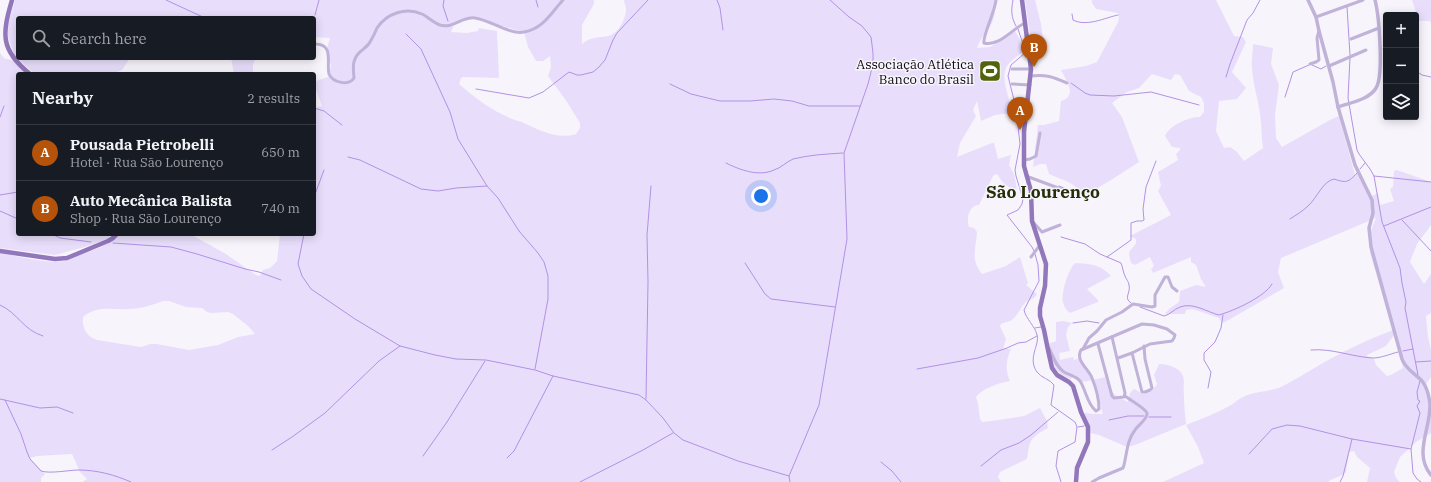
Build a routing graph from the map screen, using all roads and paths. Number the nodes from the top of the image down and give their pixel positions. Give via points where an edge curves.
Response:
1 (12, 0) edge
2 (563, 0) edge
3 (996, 0) edge
4 (1022, 0) edge
5 (1309, 0) edge
6 (1363, 0) edge
7 (1376, 0) edge
8 (1316, 18) junction
9 (1025, 23) junction
10 (1380, 28) junction
11 (1319, 31) junction
12 (1351, 39) dead end
13 (316, 44) edge
14 (1366, 50) dead end
15 (1310, 64) dead end
16 (1329, 66) junction
17 (1012, 69) dead end
18 (1031, 69) junction
19 (27, 72) edge
20 (1030, 76) junction
21 (1067, 83) dead end
22 (1012, 84) dead end
23 (1030, 85) junction
24 (1338, 107) junction
25 (1040, 133) dead end
26 (1024, 160) junction
27 (1026, 176) junction
28 (1061, 189) dead end
29 (1032, 221) junction
30 (1060, 225) dead end
31 (115, 236) edge
32 (1040, 245) junction
33 (0, 251) edge
34 (1033, 254) dead end
35 (1177, 291) dead end
36 (1112, 337) junction
37 (1098, 344) junction
38 (1047, 345) junction
39 (1144, 346) junction
40 (1083, 349) junction
41 (1132, 353) junction
42 (1118, 358) junction
43 (1125, 396) junction
44 (1431, 475) edge
45 (1076, 482) edge
46 (1092, 482) edge

1 - 19 main road via 5,38 11,56
2 - 13 street via 541,26 523,33 474,18 446,26 416,12 406,11 392,15 381,23 369,45 356,57 354,78 348,82 340,82 331,76 326,48
3 - 9 street via 983,39 984,43 998,41
4 - 9 main road
5 - 8 street
6 - 8 street
7 - 10 street
8 - 11 street
9 - 18 main road
10 - 12 street
10 - 24 street via 1380,62 1376,88 1363,98
11 - 15 street via 1319,60
11 - 16 street
14 - 16 street
16 - 24 street
17 - 18 street
18 - 20 main road
20 - 21 street via 1042,74
20 - 23 main road
22 - 23 street
23 - 26 main road via 1024,132
24 - 44 street via 1355,165 1372,200 1370,247 1402,359 1406,367 1425,385 1429,397 1430,415 1424,441 1424,457 1426,468
25 - 26 street via 1036,156
26 - 27 main road
27 - 28 street
27 - 29 main road via 1032,194
29 - 30 street via 1042,232
29 - 32 main road
31 - 33 main road via 66,258 55,259
32 - 34 street
32 - 38 main road via 1045,258 1046,286 1039,312
35 - 40 street via 1165,276 1155,295 1155,306 1133,304 1106,320 1089,338
36 - 37 street
36 - 39 street via 1144,324 1167,329 1174,334 1175,337 1171,341
36 - 42 street
37 - 40 street
37 - 43 street via 1112,396
38 - 40 street via 1058,366 1080,381 1089,402 1098,411 1092,378 1079,357
38 - 45 main road via 1054,372 1073,386 1088,427 1088,442 1077,468
39 - 41 street
39 - 41 street via 1152,388 1150,390 1142,391
41 - 42 street
42 - 43 street
43 - 46 street via 1145,409 1147,415 1130,439 1123,468

